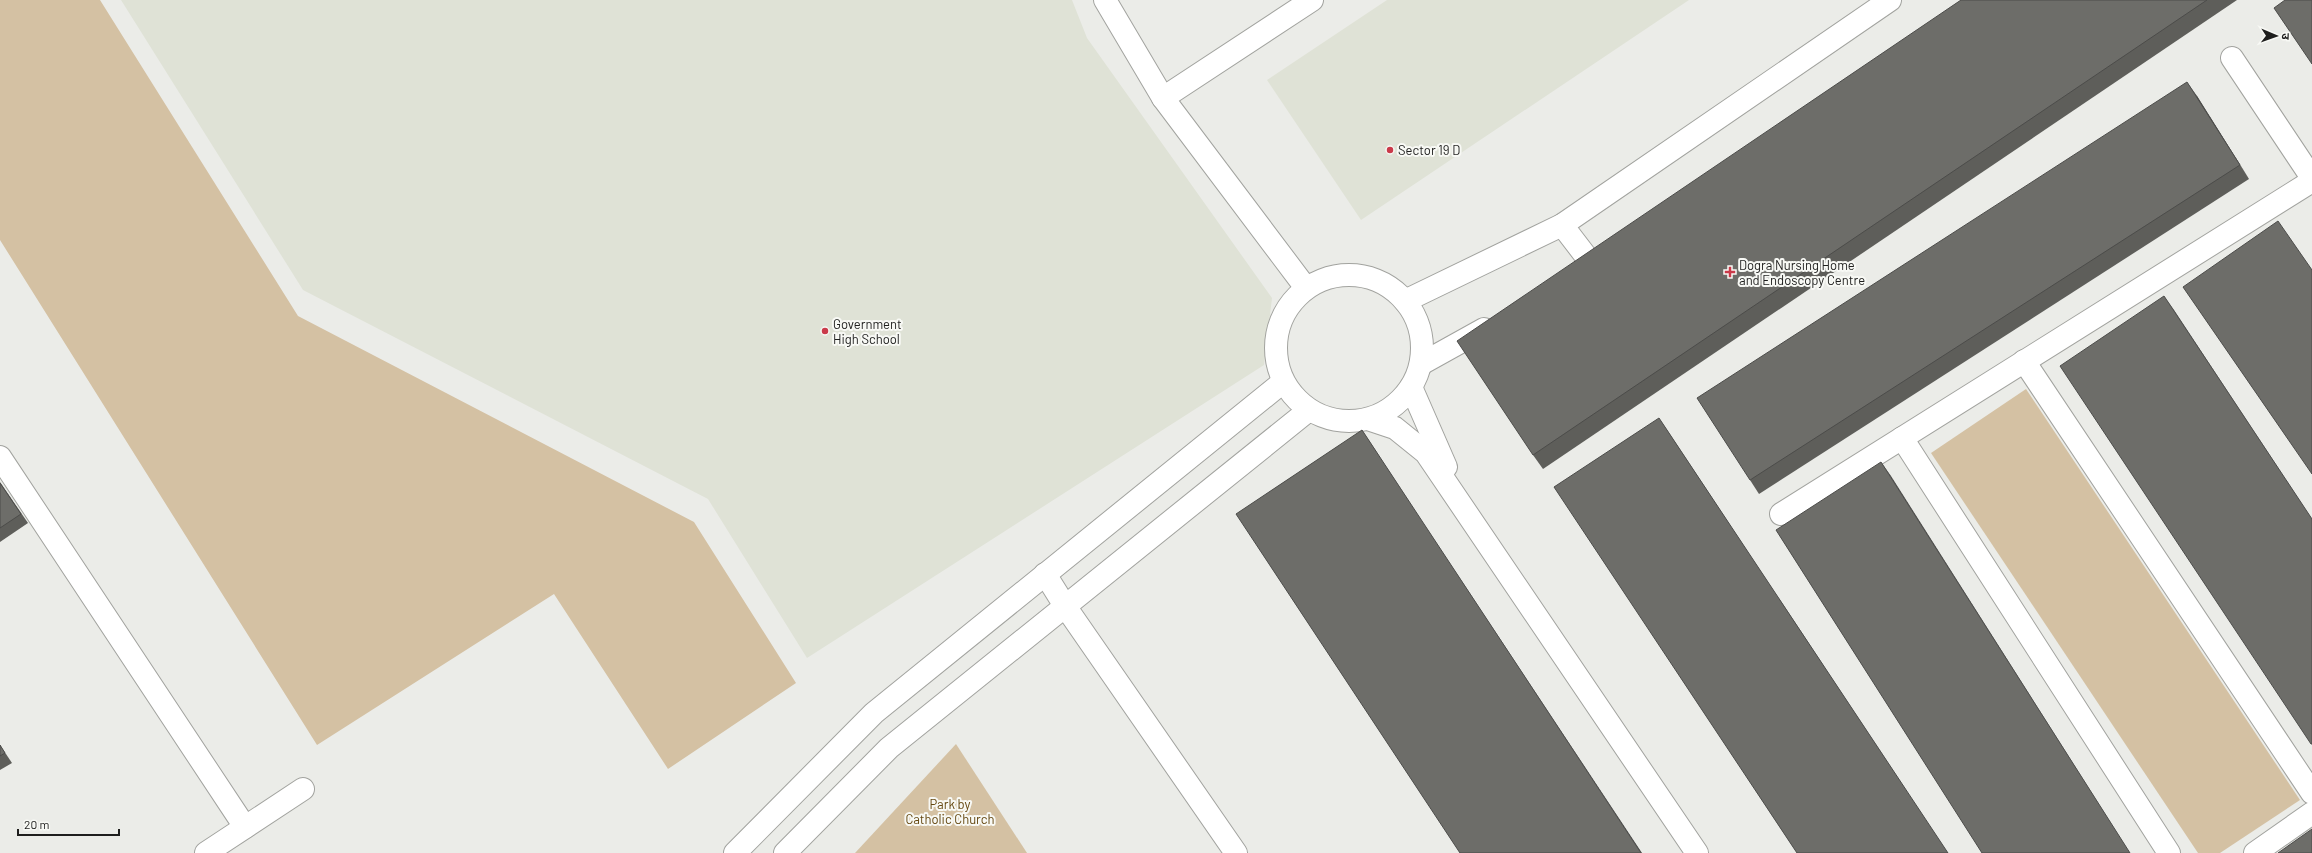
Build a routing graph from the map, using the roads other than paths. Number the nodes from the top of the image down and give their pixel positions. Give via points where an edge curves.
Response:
1 (1105, 0) edge
2 (1312, 0) edge
3 (1890, 0) edge
4 (2232, 58) dead end
5 (1163, 98) junction
6 (2312, 178) edge
7 (2312, 181) edge
8 (1562, 225) junction
9 (1608, 246) edge
10 (1588, 259) junction
11 (1569, 273) edge
12 (1306, 288) junction
13 (1406, 301) junction
14 (1499, 321) edge
15 (2024, 361) junction
16 (1421, 364) junction
17 (1283, 382) junction
18 (1412, 387) junction
19 (1309, 410) junction
20 (1368, 419) junction
21 (1902, 438) junction
22 (0, 457) edge
23 (1461, 503) junction
24 (1781, 514) dead end
25 (1045, 574) junction
26 (1065, 606) junction
27 (303, 789) dead end
28 (2312, 794) edge
29 (2312, 813) edge
30 (245, 827) junction
31 (206, 853) edge
32 (735, 853) edge
33 (785, 853) edge
34 (1236, 853) edge
35 (1696, 853) edge
36 (2169, 853) edge
37 (2255, 853) edge

1 - 5 street
2 - 5 street
3 - 8 street
4 - 6 street
5 - 12 street
7 - 15 street
8 - 10 street
8 - 13 street
9 - 10 street
10 - 11 street
12 - 13 street via 1333,275 1362,275 1390,287
12 - 17 street via 1288,307 1277,330 1276,357
13 - 16 street via 1417,319 1422,339
14 - 16 street
15 - 21 street
15 - 28 street
16 - 18 street
17 - 19 street via 1294,398
17 - 25 street
18 - 20 street via 1395,405
18 - 23 street
19 - 20 street via 1338,421
19 - 26 street
20 - 23 street via 1395,428 1426,453
21 - 24 street
21 - 36 street
22 - 30 street
23 - 35 street
25 - 26 street
25 - 32 street via 874,713
26 - 33 street via 889,748
26 - 34 street
27 - 30 street
29 - 37 street
30 - 31 street

